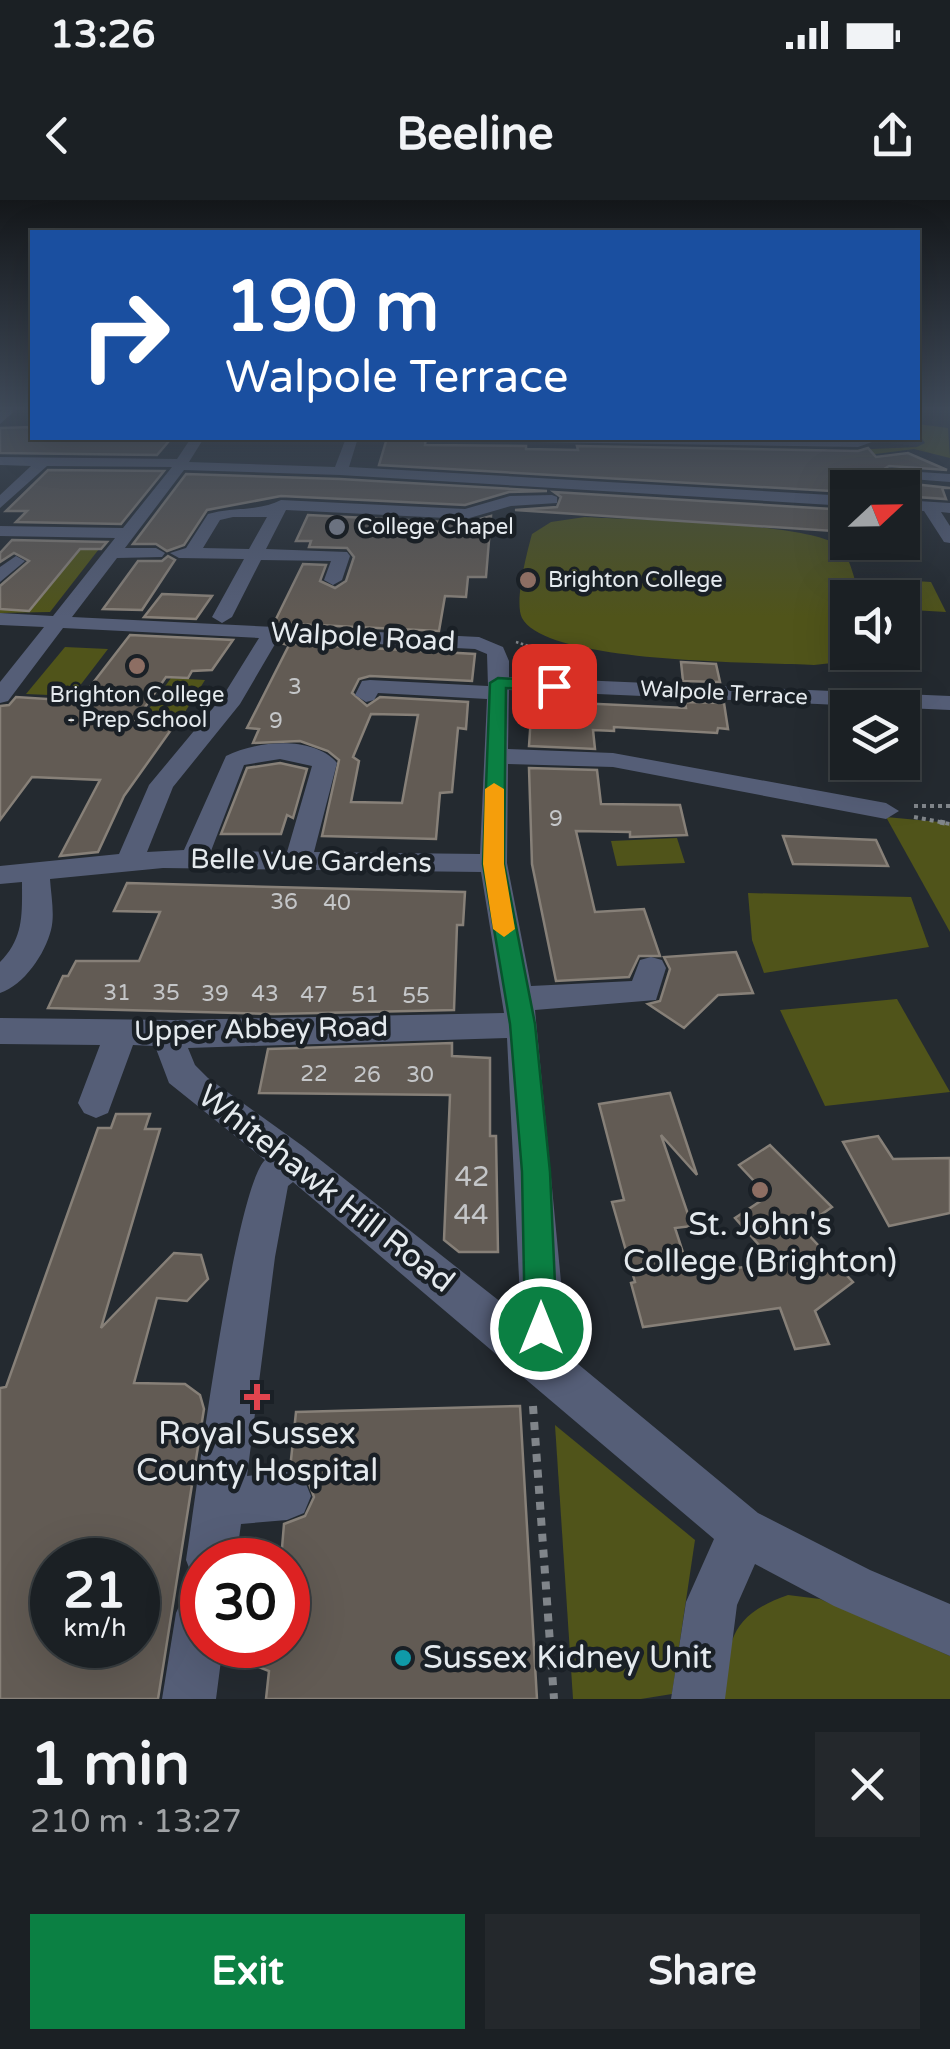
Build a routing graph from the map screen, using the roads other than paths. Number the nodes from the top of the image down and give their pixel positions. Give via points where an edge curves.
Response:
1 (28, 477) edge
2 (170, 477) edge
3 (447, 477) edge
4 (556, 483) junction
5 (830, 499) edge
6 (0, 503) edge
7 (920, 505) edge
8 (929, 506) junction
9 (950, 508) edge
10 (276, 512) junction
11 (0, 530) edge
12 (126, 533) junction
13 (950, 538) edge
14 (112, 553) junction
15 (156, 553) dead end
16 (254, 554) junction
17 (16, 561) dead end
18 (0, 577) edge
19 (333, 580) dead end
20 (65, 615) junction
21 (222, 617) junction
22 (0, 619) edge
23 (332, 619) dead end
24 (272, 632) junction
25 (497, 688) junction
26 (366, 695) dead end
27 (0, 696) edge
28 (950, 704) edge
29 (494, 756) junction
30 (886, 811) road end
31 (194, 859) junction
32 (298, 860) junction
33 (129, 862) junction
34 (493, 864) junction
35 (36, 870) junction
36 (0, 874) edge
37 (651, 968) dead end
38 (0, 981) edge
39 (521, 1012) junction
40 (0, 1031) edge
41 (121, 1031) junction
42 (174, 1032) junction
43 (96, 1103) dead end
44 (291, 1158) junction
45 (526, 1348) junction
46 (287, 1496) dead end
47 (219, 1502) junction
48 (742, 1530) junction
49 (213, 1538) edge
50 (950, 1630) edge
51 (194, 1668) edge
52 (189, 1699) edge
53 (698, 1699) edge

1 - 6 street
2 - 12 street
3 - 4 street
4 - 5 street
4 - 10 street via 552,500 466,514 294,502
7 - 8 street
8 - 9 street
8 - 13 street
10 - 16 street
10 - 16 street via 214,517 185,554
11 - 12 street
12 - 14 street
14 - 15 street
14 - 20 street
16 - 19 street via 341,556
16 - 21 street
17 - 18 street
20 - 21 street
20 - 22 street
20 - 24 street, Walpole Road
20 - 27 street
21 - 23 street
24 - 25 street, Walpole Road via 480,642 498,655
24 - 33 street via 232,700 161,784
25 - 26 street, Walpole Terrace via 370,686
25 - 28 street, Walpole Terrace
25 - 29 street, Walpole Road
29 - 30 street via 613,760
29 - 34 street, Walpole Road
31 - 32 street, Belle Vue Gardens
31 - 32 street via 234,761 256,753 325,762
31 - 33 street, Belle Vue Gardens
32 - 34 street, Belle Vue Gardens
33 - 35 street, Belle Vue Gardens
34 - 39 street, Walpole Road
35 - 36 street, Belle Vue Gardens
35 - 38 street via 37,928 24,957
37 - 39 street, Upper Abbey Road via 645,992
39 - 42 street, Upper Abbey Road
39 - 45 street, Walpole Road via 543,1313 541,1329
40 - 41 street, Upper Abbey Road
41 - 42 street, Upper Abbey Road
41 - 43 street
42 - 44 street, Whitehawk Hill Road via 171,1048 181,1072
44 - 45 street, Whitehawk Hill Road
44 - 47 street via 271,1179 261,1307
45 - 48 street, Whitehawk Hill Road
46 - 47 street
47 - 49 street
48 - 50 street, Whitehawk Hill Road
48 - 53 street via 712,1602
51 - 52 street

